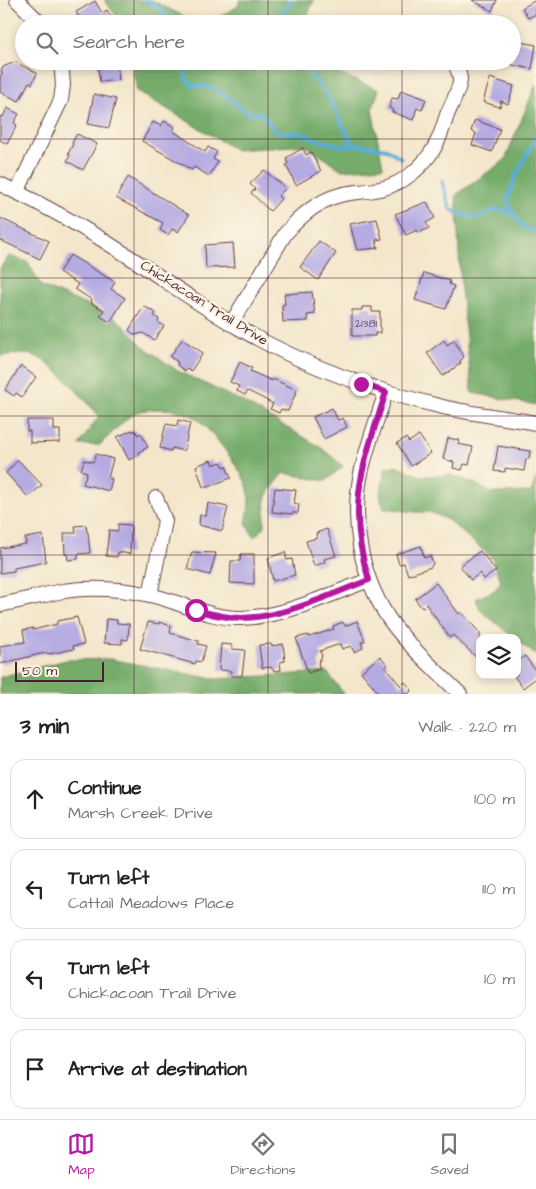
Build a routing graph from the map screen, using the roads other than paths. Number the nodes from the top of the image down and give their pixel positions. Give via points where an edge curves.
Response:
1 (17, 0) edge
2 (32, 15) edge
3 (62, 70) edge
4 (457, 70) edge
5 (0, 184) edge
6 (17, 192) junction
7 (231, 324) junction
8 (386, 392) junction
9 (536, 423) edge
10 (156, 498) dead end
11 (369, 580) junction
12 (150, 595) junction
13 (0, 606) edge
14 (460, 694) edge

1 - 2 street
3 - 6 street via 60,100
4 - 7 street via 460,80 438,141 429,156 405,178 391,185 323,201 295,221
5 - 6 street, Chickacoan Trail Drive
6 - 7 street, Chickacoan Trail Drive via 79,225
7 - 8 street, Chickacoan Trail Drive via 324,370
8 - 9 street, Chickacoan Trail Drive via 449,408
8 - 11 street via 362,468 358,492 359,539
10 - 12 street via 165,521
11 - 12 street via 283,612 240,618 218,616
11 - 14 street via 404,637
12 - 13 street via 115,590 79,590

